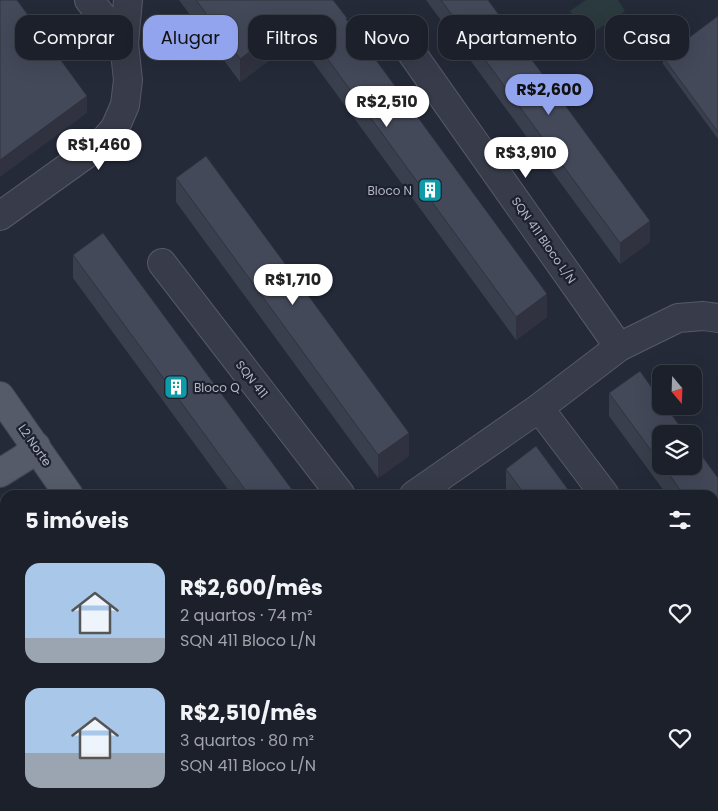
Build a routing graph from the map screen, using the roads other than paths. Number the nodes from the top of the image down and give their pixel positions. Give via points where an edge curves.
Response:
1 (89, 0) edge
2 (128, 0) edge
3 (101, 15) edge
4 (127, 15) edge
5 (126, 60) edge
6 (417, 60) edge
7 (0, 216) edge
8 (162, 263) dead end
9 (718, 318) edge
10 (619, 347) junction
11 (0, 396) edge
12 (539, 408) junction
13 (36, 446) junction
14 (0, 473) edge
15 (66, 490) edge
16 (338, 490) edge
17 (421, 490) edge
18 (600, 490) edge

1 - 3 street
2 - 4 street
5 - 7 street via 126,105 115,128 103,142
6 - 10 street, SQN 411 Bloco L/N
8 - 16 street, SQN 411
9 - 10 street via 678,318
10 - 12 street
11 - 13 main road, L2 Norte
12 - 17 street
12 - 18 street
13 - 14 main road
13 - 15 main road, L2 Norte

